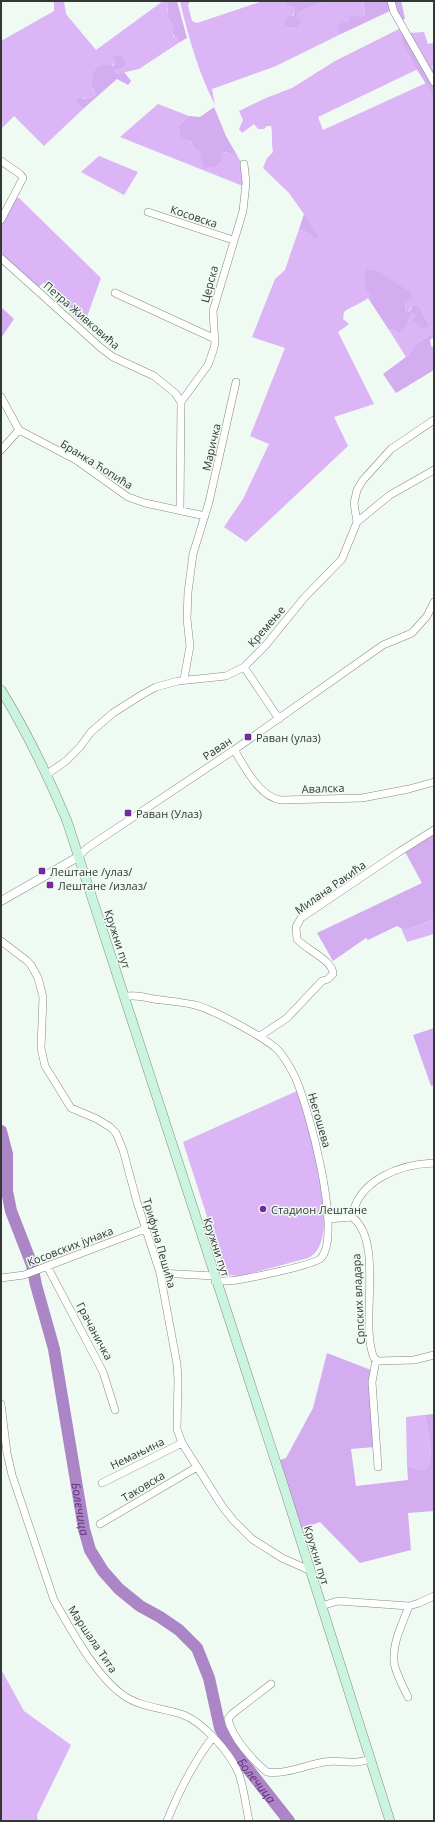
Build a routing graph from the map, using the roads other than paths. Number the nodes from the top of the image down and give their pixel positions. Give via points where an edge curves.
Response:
1 (391, 1) edge
2 (434, 82) edge
3 (1, 161) edge
4 (244, 164) dead end
5 (148, 212) dead end
6 (1, 220) edge
7 (233, 240) junction
8 (1, 258) edge
9 (115, 293) dead end
10 (214, 338) junction
11 (236, 382) dead end
12 (1, 397) edge
13 (181, 402) junction
14 (434, 420) edge
15 (19, 430) junction
16 (1, 450) edge
17 (434, 470) edge
18 (180, 510) junction
19 (205, 516) junction
20 (357, 522) junction
21 (434, 602) edge
22 (244, 667) junction
23 (184, 679) junction
24 (1, 690) edge
25 (279, 719) junction
26 (234, 750) junction
27 (47, 774) junction
28 (434, 782) edge
29 (434, 830) edge
30 (78, 856) junction
31 (1, 901) edge
32 (1, 941) edge
33 (124, 997) junction
34 (260, 1036) junction
35 (434, 1163) edge
36 (352, 1218) junction
37 (328, 1219) junction
38 (145, 1228) junction
39 (47, 1266) junction
40 (160, 1273) junction
41 (1, 1278) edge
42 (215, 1278) junction
43 (434, 1355) edge
44 (376, 1360) junction
45 (1, 1404) edge
46 (115, 1410) dead end
47 (182, 1443) junction
48 (197, 1466) junction
49 (378, 1467) dead end
50 (102, 1483) dead end
51 (100, 1524) dead end
52 (309, 1570) junction
53 (434, 1596) edge
54 (321, 1606) junction
55 (409, 1606) junction
56 (271, 1684) dead end
57 (408, 1697) dead end
58 (213, 1737) junction
59 (370, 1759) junction
60 (167, 1821) edge
61 (249, 1821) edge
62 (390, 1821) edge

1 - 2 street via 394,12
3 - 6 street via 23,178
4 - 7 street, Церска via 246,183 243,211
5 - 7 street, Косовска
7 - 10 street, Церска via 213,311
8 - 13 street, Петра Живковића via 110,355 154,376 175,393
9 - 10 street
10 - 13 street, Церска via 215,344 208,365
11 - 19 street, Маричка
12 - 15 street
13 - 18 street
14 - 20 street via 391,449 363,480 354,503
15 - 16 street
15 - 18 street, Бранка Ћопића via 76,460 128,496 145,503
17 - 20 street via 390,495
18 - 19 street
19 - 23 street via 193,554 188,592 190,646
20 - 22 street, Кремење via 342,559
21 - 25 street, Раван via 427,616 412,633 383,645
22 - 23 street, Кремење via 226,676
22 - 25 street
23 - 27 street, Кремење via 150,690 119,709 91,732 66,761
24 - 27 main road, Кружни пут
25 - 26 street, Раван
26 - 28 street, Авалска via 257,783 268,795 276,799 362,798
26 - 30 street, Раван
27 - 30 main road, Кружни пут
29 - 34 street, Милана Ракића via 310,911 298,922 295,931 297,939 326,962 332,968 333,974 322,981 287,1018
30 - 31 street, Раван
30 - 33 main road, Кружни пут
32 - 38 street, Трифуна Пешића via 31,965 38,978 43,997 41,1048 45,1066 71,1108 104,1122 113,1129 124,1150
33 - 34 street, Његошева via 135,996 197,1005
33 - 42 main road, Кружни пут
34 - 37 street, Његошева via 277,1050 300,1089 316,1139
35 - 36 street via 394,1171 380,1177 363,1194
36 - 37 street
36 - 44 street, Српских владара via 364,1231 369,1261 369,1330 372,1355
37 - 42 street, Његошева via 329,1230 324,1254 317,1261 243,1279
38 - 39 street, Косовских јунака
38 - 40 street, Трифуна Пешића
39 - 41 street, Косовских јунака via 29,1274
39 - 46 street, Грачаничка via 98,1362
40 - 42 street, Његошева
40 - 47 street, Трифуна Пешића via 176,1364 177,1429
42 - 52 main road, Кружни пут
43 - 44 street via 414,1360
44 - 49 street, Српских владара via 372,1382
45 - 58 street, Маршала Тита via 12,1475 54,1600 64,1619 101,1674 121,1693 133,1700 187,1716
47 - 48 street, Трифуна Пешића
47 - 50 street, Немањина
48 - 51 street, Таковска
48 - 52 street, Трифуна Пешића via 222,1506 252,1538 282,1558
52 - 54 main road, Кружни пут
53 - 55 street
54 - 55 street via 338,1601
54 - 59 main road, Кружни пут
55 - 57 street via 393,1657
56 - 59 street via 228,1719 230,1728 266,1772 325,1762 356,1763
58 - 60 street via 197,1758
58 - 61 street, Маршала Тита via 238,1773
59 - 62 main road, Кружни пут

